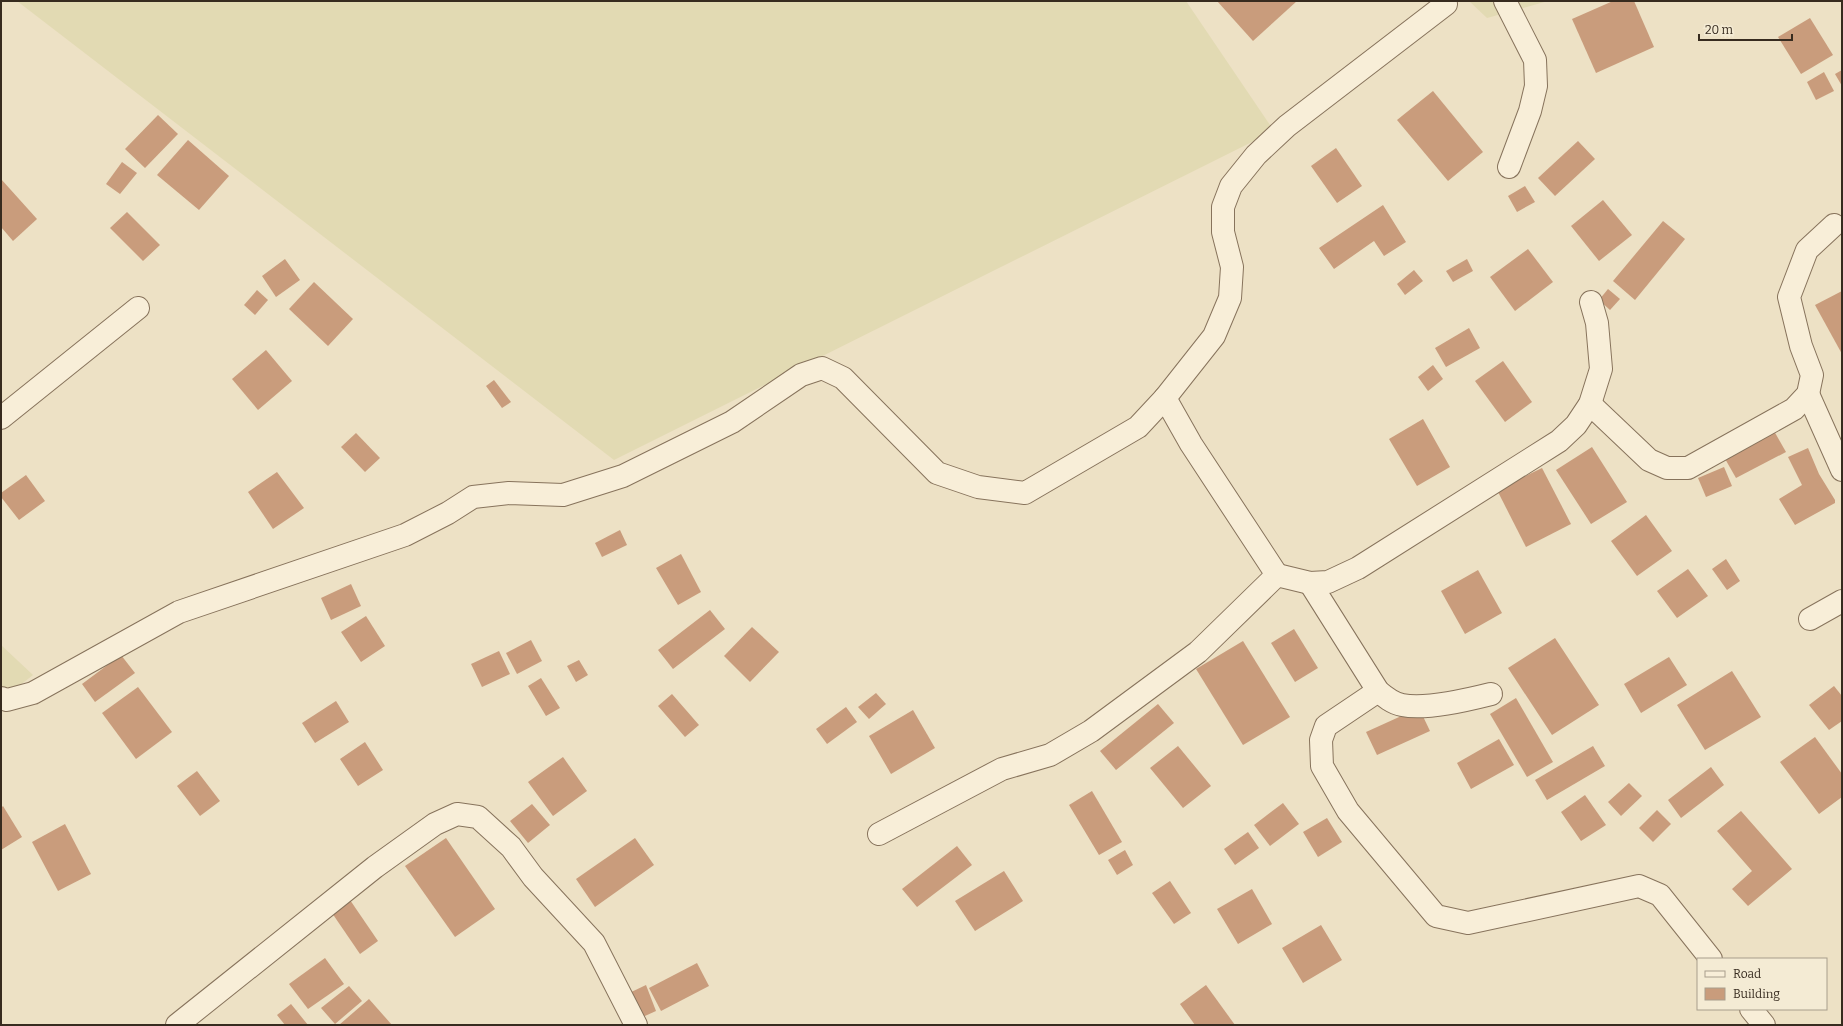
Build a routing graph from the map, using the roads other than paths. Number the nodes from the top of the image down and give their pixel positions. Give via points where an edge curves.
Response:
1 (1505, 1) edge
2 (1446, 2) edge
3 (1509, 167) dead end
4 (1834, 225) dead end
5 (1591, 302) dead end
6 (138, 308) dead end
7 (1808, 394) junction
8 (1166, 398) junction
9 (1590, 404) junction
10 (1, 418) edge
11 (1842, 470) edge
12 (1277, 575) junction
13 (1310, 583) junction
14 (1842, 601) edge
15 (1810, 619) dead end
16 (1378, 691) junction
17 (1491, 694) dead end
18 (1, 698) edge
19 (879, 834) dead end
20 (1710, 958) edge
21 (1752, 1010) edge
22 (177, 1025) edge
23 (636, 1025) edge
24 (1764, 1025) edge

1 - 3 street via 1535,60 1536,86 1530,111
2 - 8 street via 1287,126 1256,156 1231,186 1224,207 1223,232 1232,267 1230,298 1214,336
4 - 7 street via 1807,250 1789,297 1801,346 1812,375
5 - 9 street via 1601,369
6 - 10 street
7 - 9 street via 1794,409 1688,468 1667,468 1650,460
7 - 11 street
8 - 12 street via 1191,444
8 - 18 street via 1138,428 1026,493 978,487 937,473 843,378 822,368 801,375 732,422 623,476 563,495 509,493 473,497 405,535 179,612 32,693 8,700
9 - 13 street via 1576,425 1552,445 1358,568 1328,582
12 - 13 street
12 - 19 street via 1198,652 1091,731 1050,755 1002,769
13 - 16 street
14 - 15 street
16 - 17 street via 1391,701 1402,705 1461,701
16 - 20 street via 1326,726 1321,740 1322,766 1348,811 1436,916 1468,923 1639,886 1660,896
21 - 24 street
22 - 23 street via 375,867 435,824 456,814 478,816 511,847 533,877 594,943

